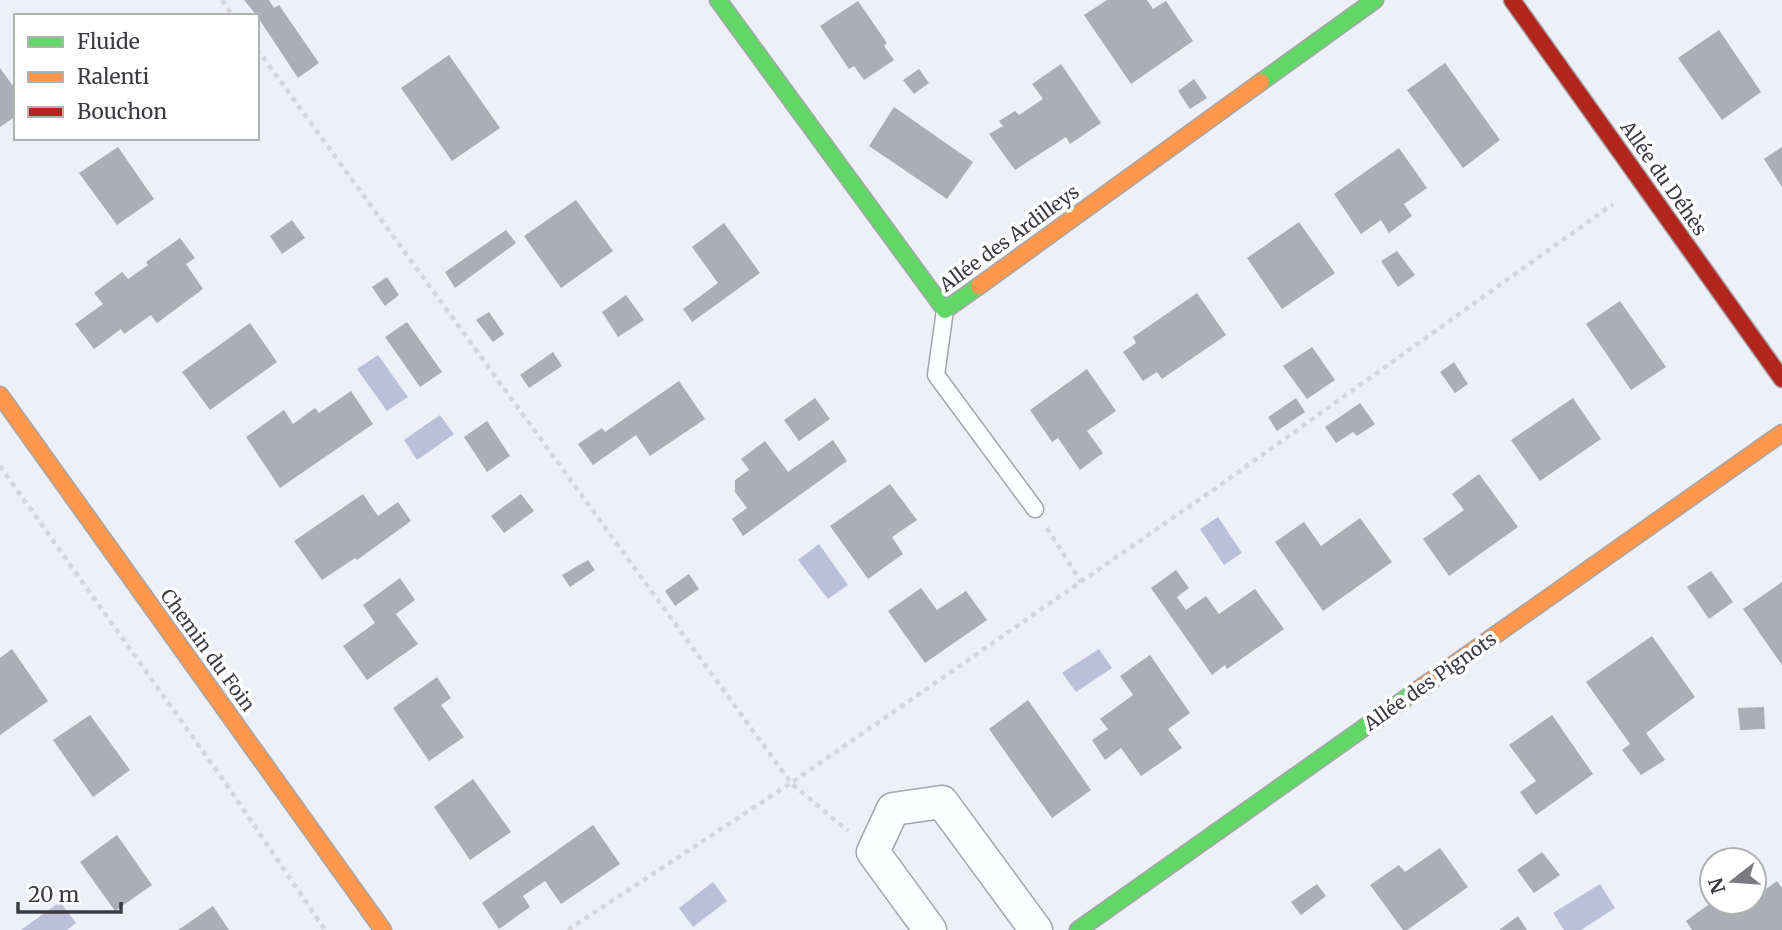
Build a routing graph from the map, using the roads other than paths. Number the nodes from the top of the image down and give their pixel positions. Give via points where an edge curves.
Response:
1 (718, 0) edge
2 (1375, 0) edge
3 (1512, 0) edge
4 (945, 310) junction
5 (1782, 379) edge
6 (0, 395) edge
7 (1782, 433) edge
8 (1035, 509) road end
9 (383, 930) edge
10 (930, 930) edge
11 (1036, 930) edge
12 (1078, 930) edge

1 - 4 street, Allée des Ardilleys
2 - 4 street, Allée des Ardilleys
3 - 5 street, Allée du Déhès
4 - 8 lane via 936,375
6 - 9 street, Chemin du Foin
7 - 12 street, Allée des Pignots
10 - 11 street via 873,852 893,809 942,802

